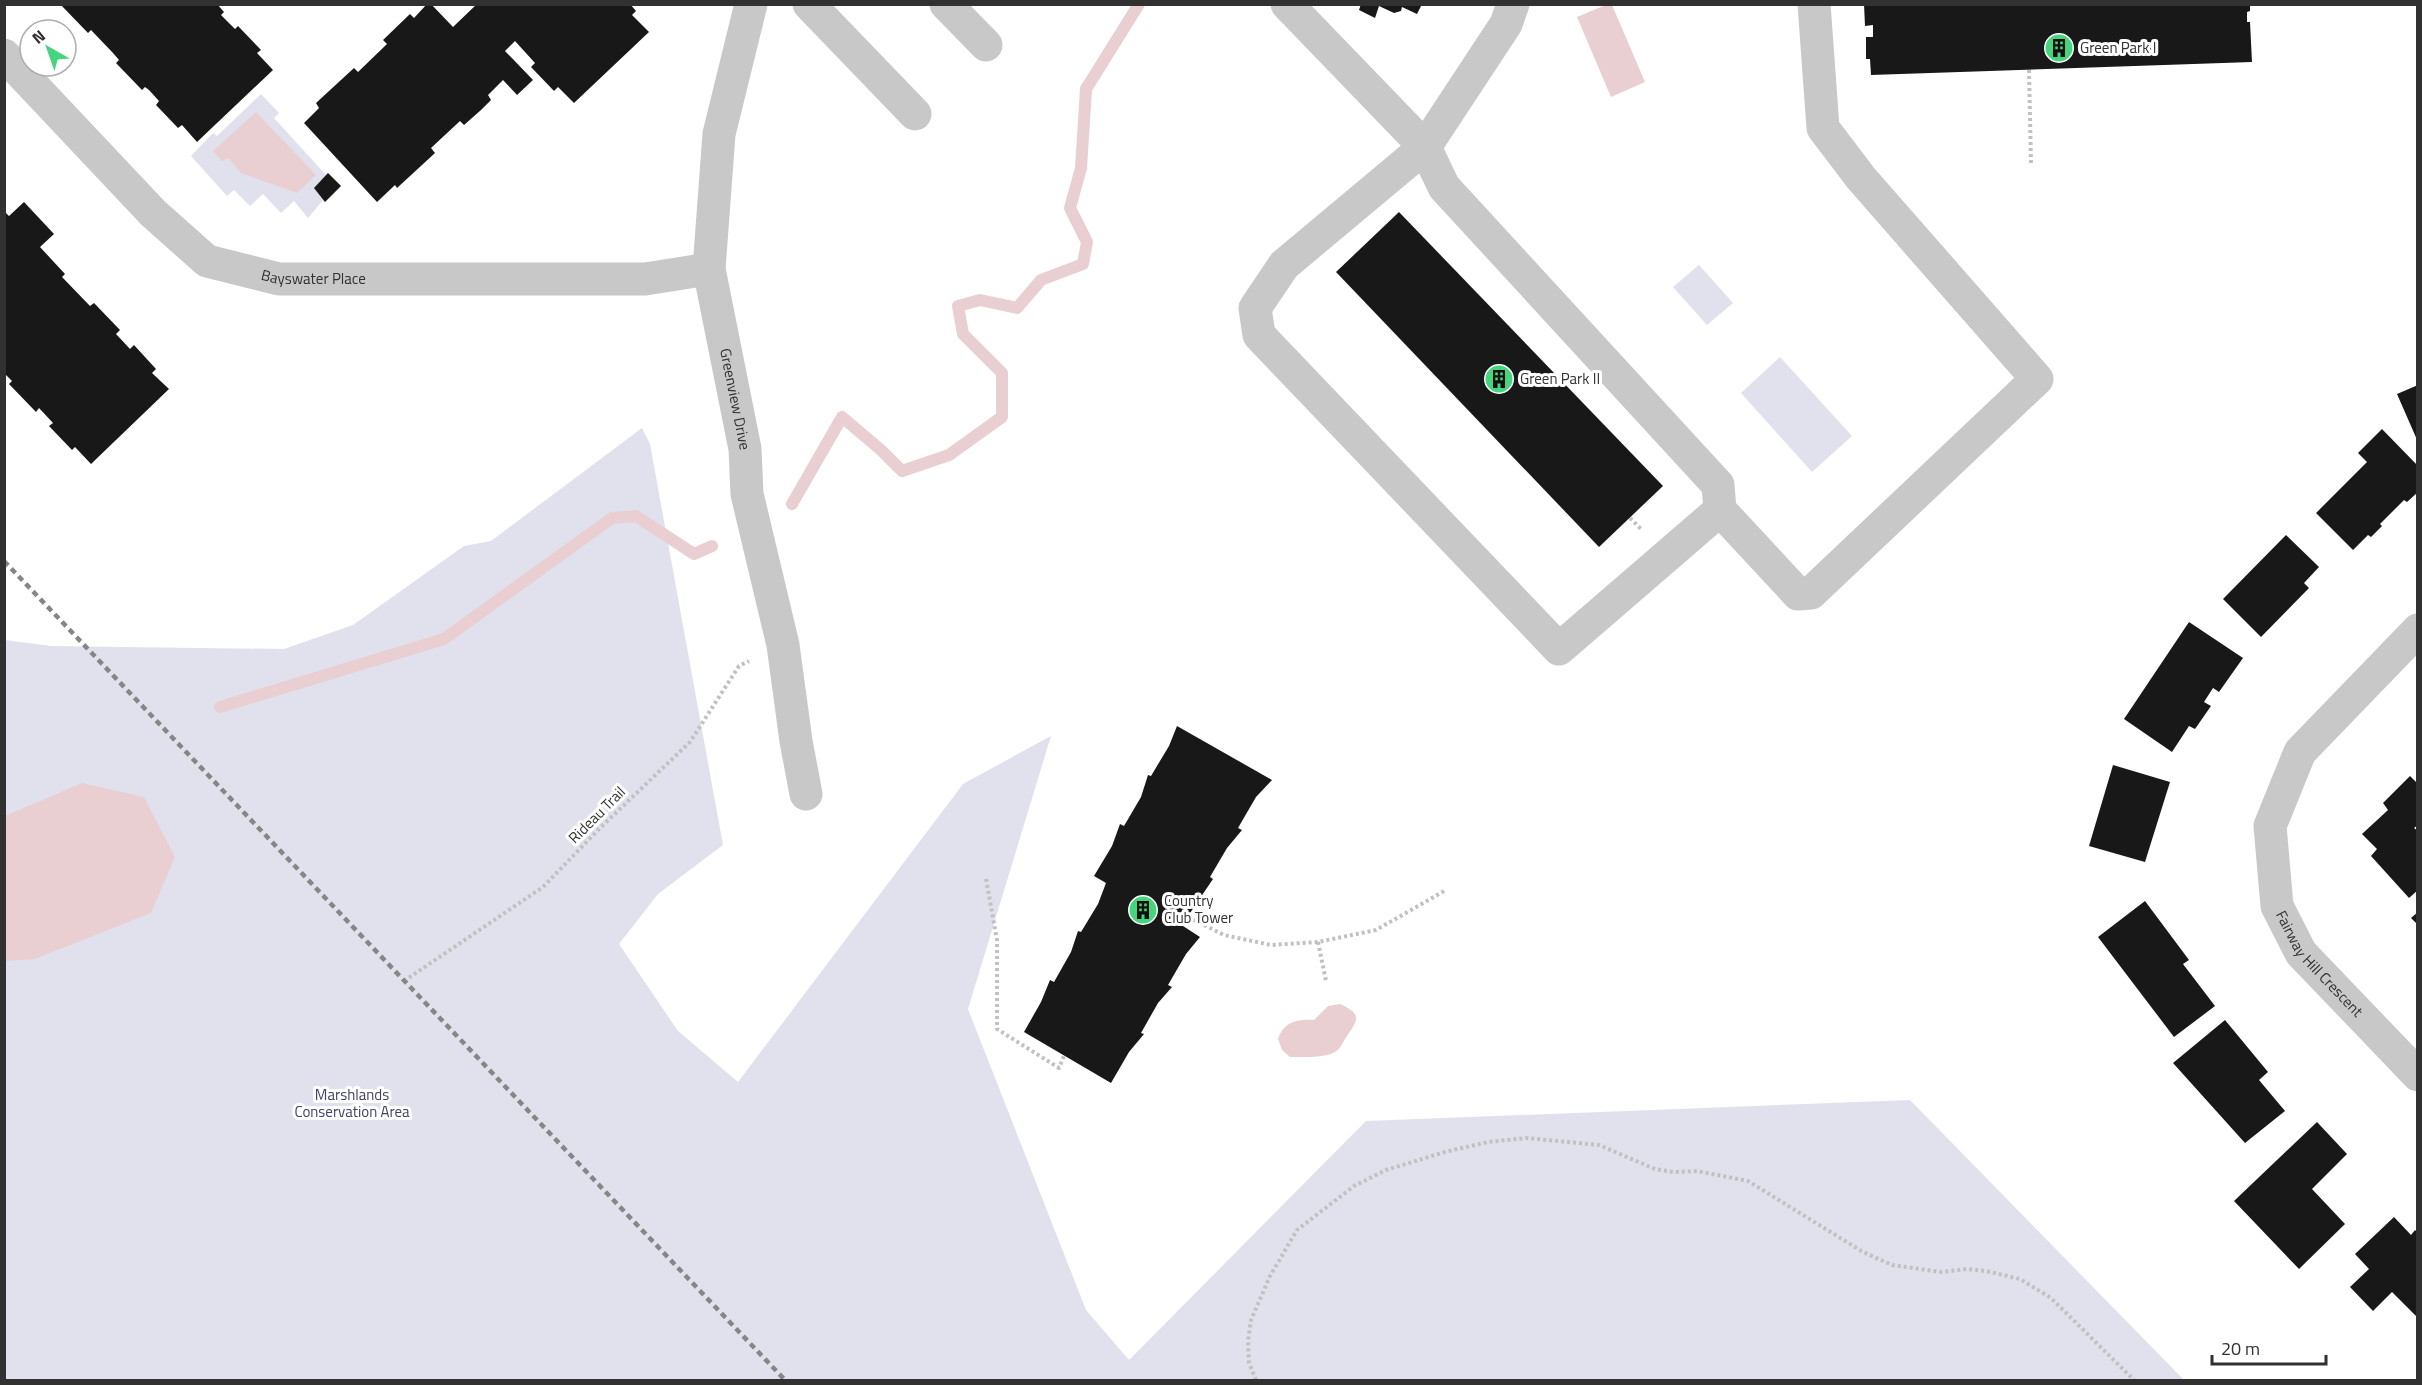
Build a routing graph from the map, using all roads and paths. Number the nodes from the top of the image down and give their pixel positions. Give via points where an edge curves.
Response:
1 (751, 4) edge
2 (809, 4) edge
3 (946, 4) edge
4 (1287, 4) edge
5 (1513, 4) edge
6 (1814, 4) edge
7 (986, 45) dead end
8 (4, 55) edge
9 (2029, 70) dead end
10 (915, 114) dead end
11 (1425, 147) junction
12 (2031, 164) dead end
13 (709, 269) junction
14 (1720, 510) junction
15 (2418, 630) edge
16 (783, 645) junction
17 (806, 794) dead end
18 (986, 879) dead end
19 (1446, 890) dead end
20 (1188, 917) dead end
21 (1318, 942) junction
22 (404, 981) dead end
23 (1326, 981) dead end
24 (1064, 1056) dead end
25 (2418, 1075) edge
26 (1256, 1380) edge
27 (2134, 1380) edge

1 - 13 street, Greenview Drive via 718,134
2 - 10 street
3 - 7 street
4 - 11 street
5 - 11 street via 1506,24
6 - 14 street via 1822,128 2037,379 1811,593 1798,594
8 - 13 street, Bayswater Place via 153,213 207,261 279,279 645,279
9 - 12 path
11 - 14 street via 1444,187 1718,485
11 - 14 street via 1284,265 1255,308 1259,335 1559,649
13 - 16 street, Greenview Drive via 745,449 747,494
15 - 25 street, Fairway Hill Crescent via 2300,752 2270,826 2277,906 2301,953
16 - 17 street, Greenview Drive
16 - 22 path, Rideau Trail via 739,666 690,742 543,887
18 - 24 path via 997,940 998,1029 1059,1068
19 - 21 path via 1376,930
20 - 21 path via 1224,935 1271,945
21 - 23 path
26 - 27 path via 1249,1363 1251,1320 1270,1276 1297,1230 1354,1186 1386,1170 1488,1142 1526,1138 1599,1145 1654,1168 1707,1172 1748,1181 1863,1252 1893,1265 1941,1272 1967,1269 2020,1279 2050,1298

